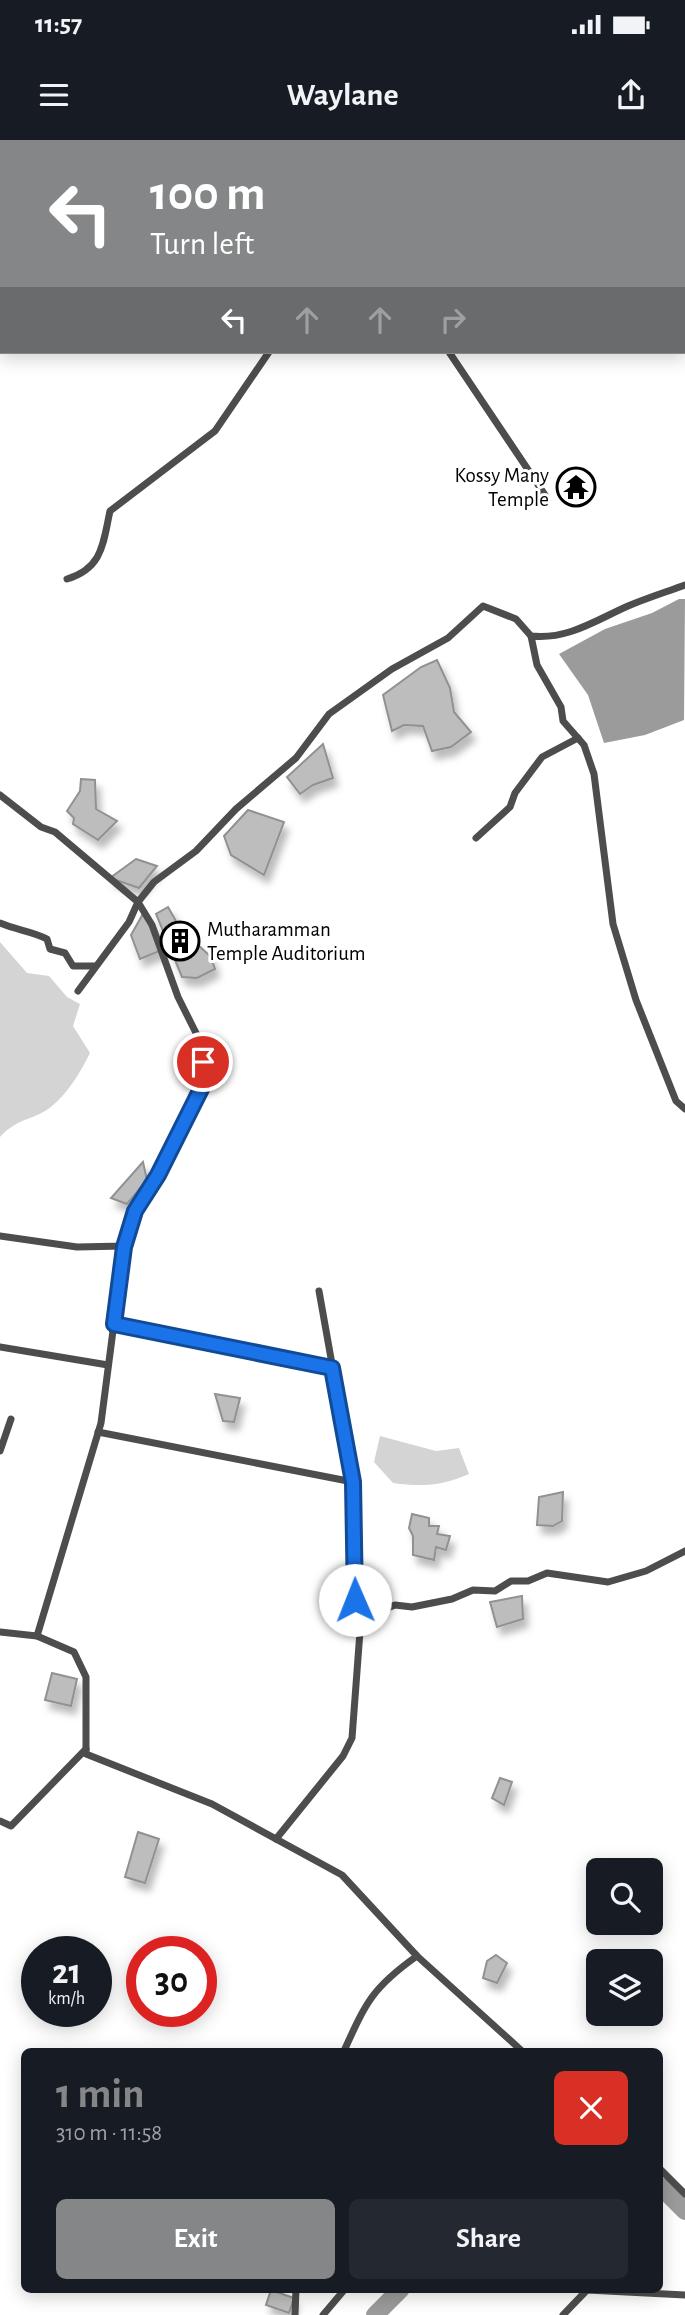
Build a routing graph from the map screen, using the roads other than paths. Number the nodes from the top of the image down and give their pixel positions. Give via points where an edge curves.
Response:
1 (268, 354) edge
2 (451, 354) edge
3 (545, 495) dead end
4 (67, 579) dead end
5 (685, 585) edge
6 (531, 636) junction
7 (578, 738) junction
8 (0, 795) edge
9 (476, 838) dead end
10 (138, 902) junction
11 (0, 923) edge
12 (95, 966) junction
13 (78, 990) dead end
14 (685, 1110) edge
15 (0, 1236) edge
16 (124, 1247) junction
17 (319, 1291) dead end
18 (114, 1324) junction
19 (0, 1347) edge
20 (108, 1365) junction
21 (332, 1368) junction
22 (11, 1419) dead end
23 (98, 1432) junction
24 (0, 1451) edge
25 (353, 1482) junction
26 (685, 1551) edge
27 (361, 1618) junction
28 (0, 1632) edge
29 (37, 1636) junction
30 (86, 1749) junction
31 (0, 1821) edge
32 (276, 1839) junction
33 (417, 1956) junction
34 (345, 2048) edge
35 (519, 2048) edge
36 (663, 2172) edge
37 (685, 2194) edge
38 (296, 2293) edge
39 (342, 2293) edge
40 (583, 2293) edge
41 (652, 2293) edge
42 (685, 2295) edge
43 (295, 2315) edge
44 (323, 2315) edge
45 (563, 2315) edge

1 - 4 street via 215,431 110,511 102,553 83,574
2 - 3 street
5 - 6 street via 628,606 581,631
6 - 7 street via 537,665 561,707 563,721
6 - 10 street via 516,619 483,606 448,638 384,674 329,714 296,758 236,809 196,851 154,882
7 - 9 street via 542,757 514,793 510,807
7 - 14 street via 594,774 613,924 636,1000 676,1101
8 - 10 street via 41,827 55,832
10 - 12 street via 129,922
10 - 16 street via 200,1041 203,1085 135,1211
11 - 12 street via 47,939 50,949 65,953 73,966
12 - 13 street
15 - 16 street via 77,1247
16 - 18 street
17 - 21 street
18 - 20 street
18 - 21 street
19 - 20 street
20 - 23 street
21 - 25 street
22 - 24 street
23 - 25 street
23 - 29 street
25 - 27 street via 355,1600
26 - 27 street via 646,1571 608,1582 547,1573 528,1581 510,1581 495,1591 473,1590 412,1607 395,1605
27 - 32 street via 352,1738 343,1756
28 - 29 street
29 - 30 street via 74,1652 86,1677
30 - 31 street via 10,1826
30 - 32 street via 86,1754 212,1804
32 - 33 street via 342,1875
33 - 34 street via 383,1979
33 - 35 street
36 - 37 street
38 - 43 street
39 - 44 street
40 - 45 street
41 - 42 street

